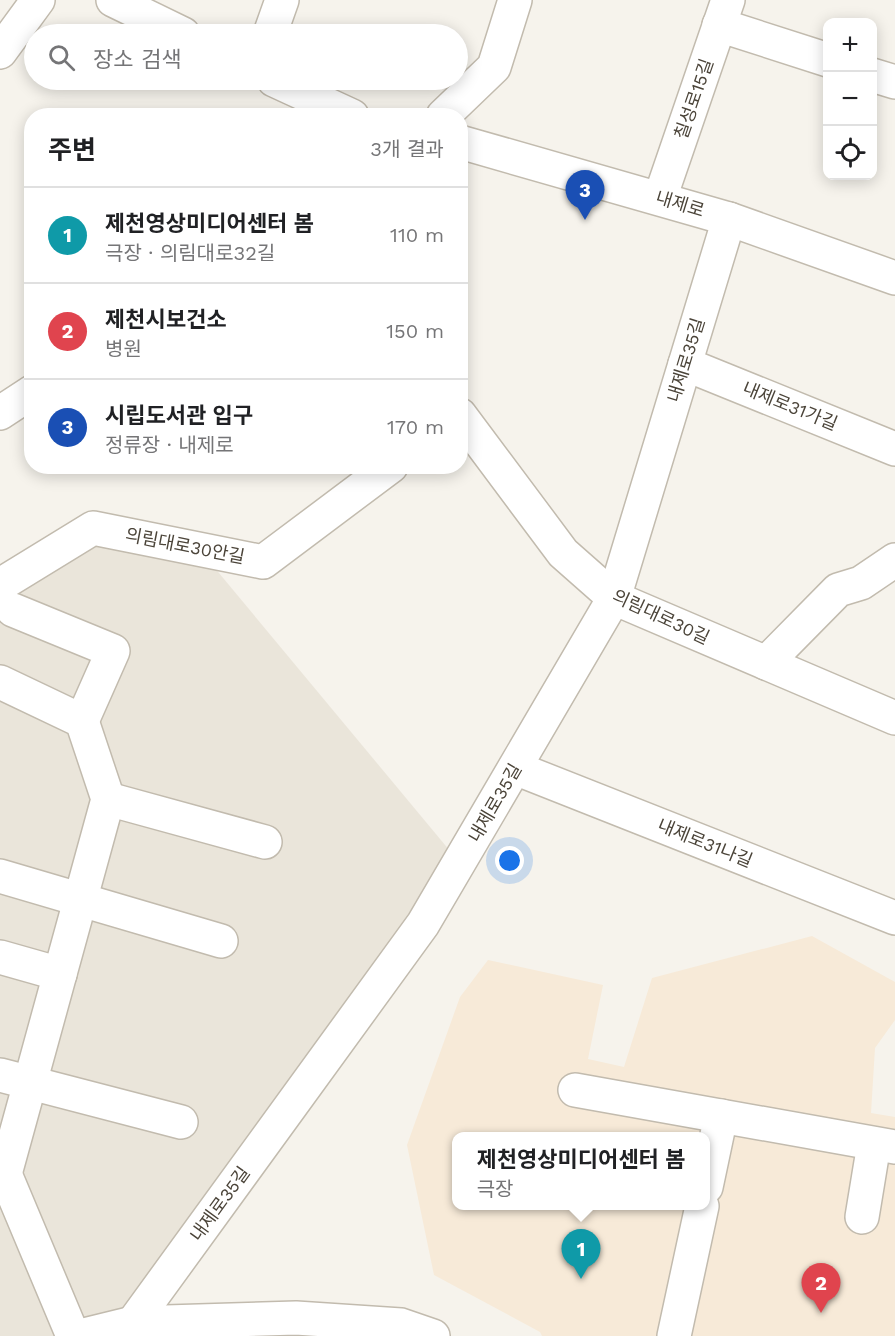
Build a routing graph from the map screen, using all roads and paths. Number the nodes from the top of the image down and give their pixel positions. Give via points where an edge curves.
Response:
1 (38, 0) edge
2 (113, 0) edge
3 (282, 0) edge
4 (515, 0) edge
5 (723, 12) edge
6 (162, 24) edge
7 (274, 24) edge
8 (0, 52) edge
9 (823, 58) edge
10 (877, 76) edge
11 (895, 82) edge
12 (296, 90) edge
13 (335, 108) edge
14 (451, 108) edge
15 (468, 144) edge
16 (660, 198) junction
17 (729, 219) junction
18 (895, 278) edge
19 (685, 364) junction
20 (24, 397) edge
21 (0, 413) edge
22 (468, 426) edge
23 (895, 449) edge
24 (380, 474) edge
25 (895, 560) edge
26 (7, 597) edge
27 (614, 598) junction
28 (766, 663) junction
29 (0, 682) edge
30 (895, 718) edge
31 (82, 721) junction
32 (515, 768) junction
33 (108, 799) junction
34 (265, 842) dead end
35 (0, 876) edge
36 (80, 901) junction
37 (895, 918) edge
38 (220, 941) dead end
39 (0, 957) edge
40 (60, 974) junction
41 (15, 1079) edge
42 (575, 1090) dead end
43 (721, 1116) junction
44 (181, 1122) dead end
45 (885, 1146) edge
46 (710, 1165) edge
47 (2, 1176) edge
48 (701, 1210) edge
49 (862, 1217) dead end
50 (133, 1323) junction
51 (400, 1330) edge
52 (73, 1336) edge
53 (80, 1336) edge
54 (433, 1336) edge
55 (674, 1336) edge

1 - 8 street
2 - 6 street
3 - 7 street
4 - 14 street via 494,67
5 - 9 street
5 - 16 street, 칠성로15길
10 - 11 street
12 - 13 street
15 - 16 street, 내제로
16 - 17 street, 내제로
17 - 18 street, 내제로
17 - 19 street, 내제로35길
19 - 23 street, 내제로31가길
19 - 27 street, 내제로35길
20 - 21 street
22 - 27 street, 의림대로30길 via 563,553
24 - 26 street, 의림대로30안길 via 263,562 93,528
25 - 28 street via 861,583 838,590
26 - 31 street via 113,651
27 - 28 street, 의림대로30길
27 - 32 street, 내제로35길
28 - 30 street, 의림대로30길
29 - 31 street
31 - 33 street
32 - 37 street, 내제로31나길
32 - 50 street, 내제로35길 via 423,924
33 - 34 street
33 - 36 street
35 - 36 street
36 - 38 street
36 - 40 street
39 - 40 street
40 - 41 street
41 - 44 street
41 - 47 street
42 - 43 street
43 - 45 street
43 - 46 street
45 - 49 street
47 - 52 street
48 - 55 street
50 - 51 street via 296,1318
50 - 53 street
51 - 54 street

